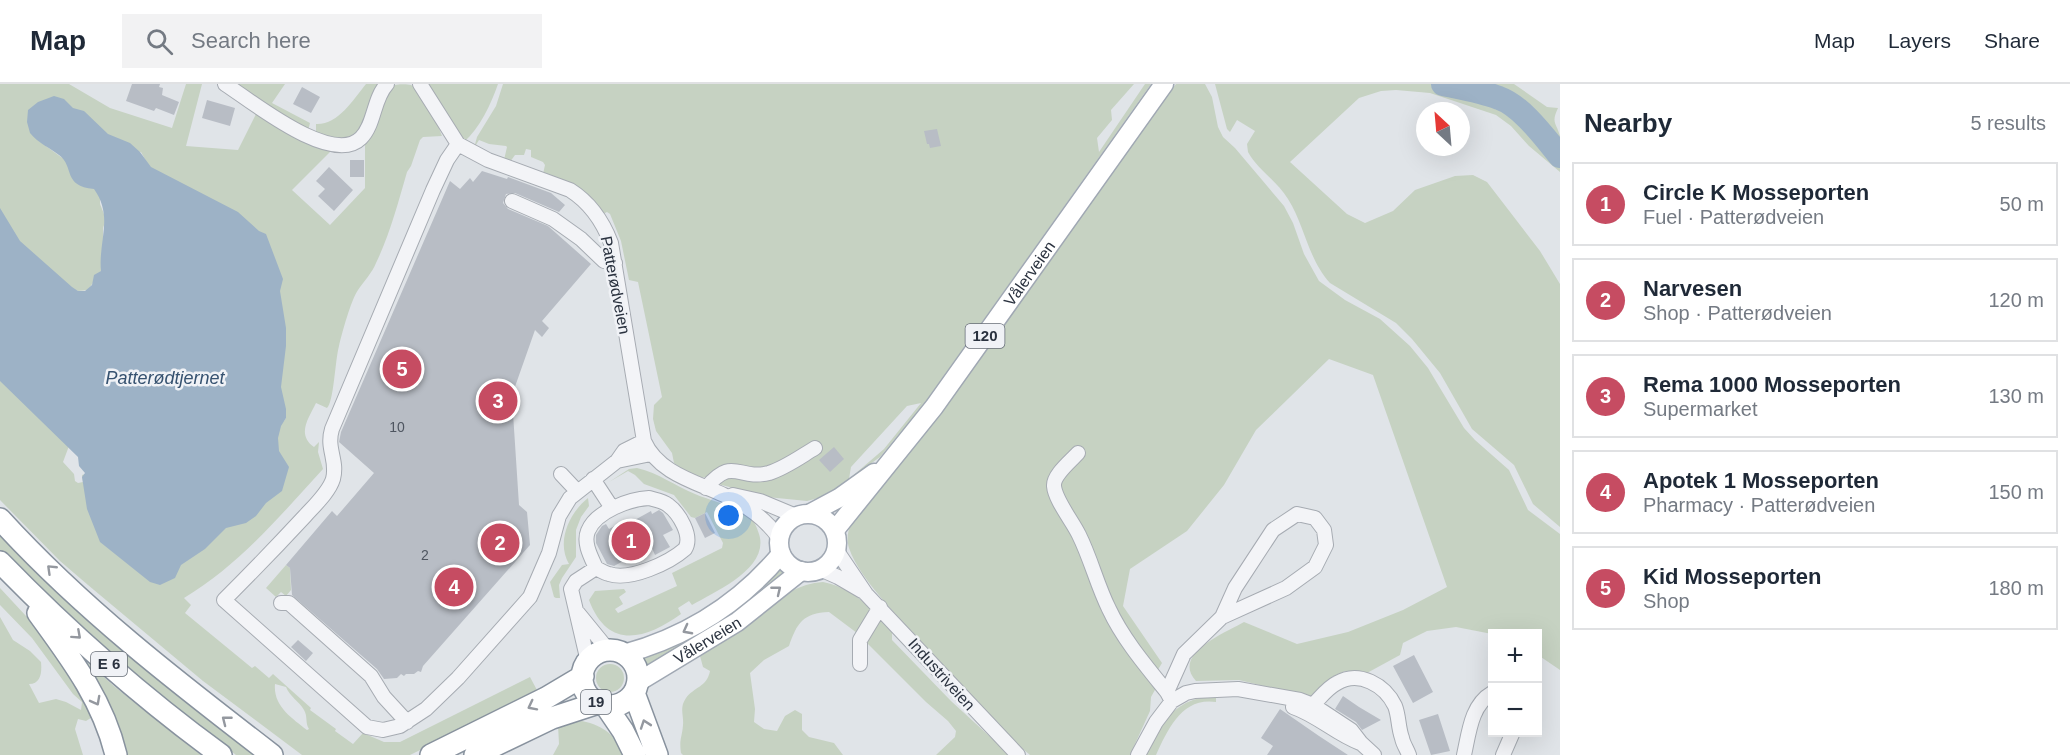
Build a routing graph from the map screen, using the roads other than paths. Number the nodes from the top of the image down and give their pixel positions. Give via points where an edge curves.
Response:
1 (225, 84) edge
2 (387, 84) edge
3 (420, 84) edge
4 (1164, 84) edge
5 (458, 144) junction
6 (512, 201) dead end
7 (581, 239) junction
8 (612, 248) junction
9 (615, 263) junction
10 (644, 441) junction
11 (815, 448) dead end
12 (1078, 453) dead end
13 (651, 454) junction
14 (891, 458) junction
15 (617, 461) junction
16 (561, 474) dead end
17 (593, 479) junction
18 (706, 488) junction
19 (577, 491) junction
20 (724, 495) junction
21 (612, 508) junction
22 (804, 514) junction
23 (0, 519) edge
24 (835, 530) junction
25 (780, 546) junction
26 (837, 551) junction
27 (2, 564) edge
28 (596, 568) junction
29 (820, 569) junction
30 (801, 571) junction
31 (866, 594) junction
32 (281, 603) dead end
33 (880, 607) junction
34 (577, 612) junction
35 (1222, 616) junction
36 (616, 652) junction
37 (860, 664) dead end
38 (585, 669) junction
39 (636, 687) junction
40 (1261, 693) junction
41 (1170, 697) junction
42 (1488, 697) edge
43 (602, 704) junction
44 (1313, 705) junction
45 (407, 722) junction
46 (1511, 737) edge
47 (1361, 743) junction
48 (116, 755) edge
49 (221, 755) edge
50 (272, 755) edge
51 (431, 755) edge
52 (475, 755) edge
53 (635, 755) edge
54 (657, 755) edge
55 (1018, 755) edge
56 (1138, 755) edge
57 (1374, 755) edge
58 (1409, 755) edge
59 (1464, 755) edge
60 (1503, 755) edge

1 - 2 street via 289,127 345,146 365,132
3 - 5 street, Patterødveien
4 - 14 main road, Vålerveien / 120 via 934,407
5 - 8 street, Patterødveien via 488,160 579,195 603,225
5 - 45 street via 433,190 332,429 329,439 335,466 331,484 224,600 368,727 383,730
6 - 7 street via 553,219
7 - 8 street
7 - 9 street via 604,261
8 - 9 street, Patterødveien
9 - 10 street, Patterødveien
10 - 13 street, Patterødveien
10 - 15 street via 624,451
11 - 18 street via 772,472 722,472
12 - 41 street via 1054,480 1057,495 1080,536 1109,610
13 - 15 street
13 - 18 street, Patterødveien via 676,474
14 - 22 main road, Vålerveien / 120 via 839,498
14 - 24 main road, Vålerveien / 120
15 - 17 street
16 - 19 street
17 - 19 street
17 - 21 street
18 - 20 street, Patterødveien
19 - 45 street via 559,516 530,597 458,678 426,710
20 - 22 street, Patterødveien via 743,496
20 - 25 street, Patterødveien via 755,512 772,527
21 - 28 street via 588,531 586,542
21 - 28 street via 637,499 662,501 675,511 686,532 687,545 680,554 633,574 619,576
22 - 24 main road via 825,519
22 - 25 main road, 120 via 785,525
50 -> 23 highway, E 6 via 172,678
24 - 26 main road
25 - 30 main road via 789,565
25 -> 36 main road, Vålerveien / 120 via 744,593 708,618 665,641
26 - 29 main road via 831,562
26 - 31 street, Industriveien
27 -> 48 highway, E 6 via 90,689 110,731
27 -> 49 highway, E 6 via 102,658
28 - 34 street via 571,589
29 - 30 main road
29 - 31 street, Industriveien
39 -> 30 main road, Vålerveien via 737,622
31 - 33 street, Industriveien
32 - 45 street via 289,603 371,676
33 - 37 street via 860,640
33 - 55 street, Industriveien
34 - 36 street
34 - 38 street
35 - 35 street via 1286,588 1315,567 1326,546 1324,530 1315,518 1297,514 1273,530 1235,588
35 - 41 street via 1184,654
36 - 38 highway, 19 via 594,656
36 - 39 highway via 635,666
38 - 43 highway, 19 via 586,692
38 -> 51 highway, 19 via 532,706
39 - 43 highway, 19 via 622,704
54 -> 39 highway
40 - 41 street via 1195,691
40 - 44 street
40 - 47 street via 1301,709 1345,738
41 - 56 street
42 - 59 street via 1471,721
43 - 52 highway, 19 via 552,718
43 - 53 highway
44 - 47 street via 1351,730
44 - 58 street via 1337,683 1346,680 1378,684 1398,714 1401,737
46 - 60 street
47 - 57 street

